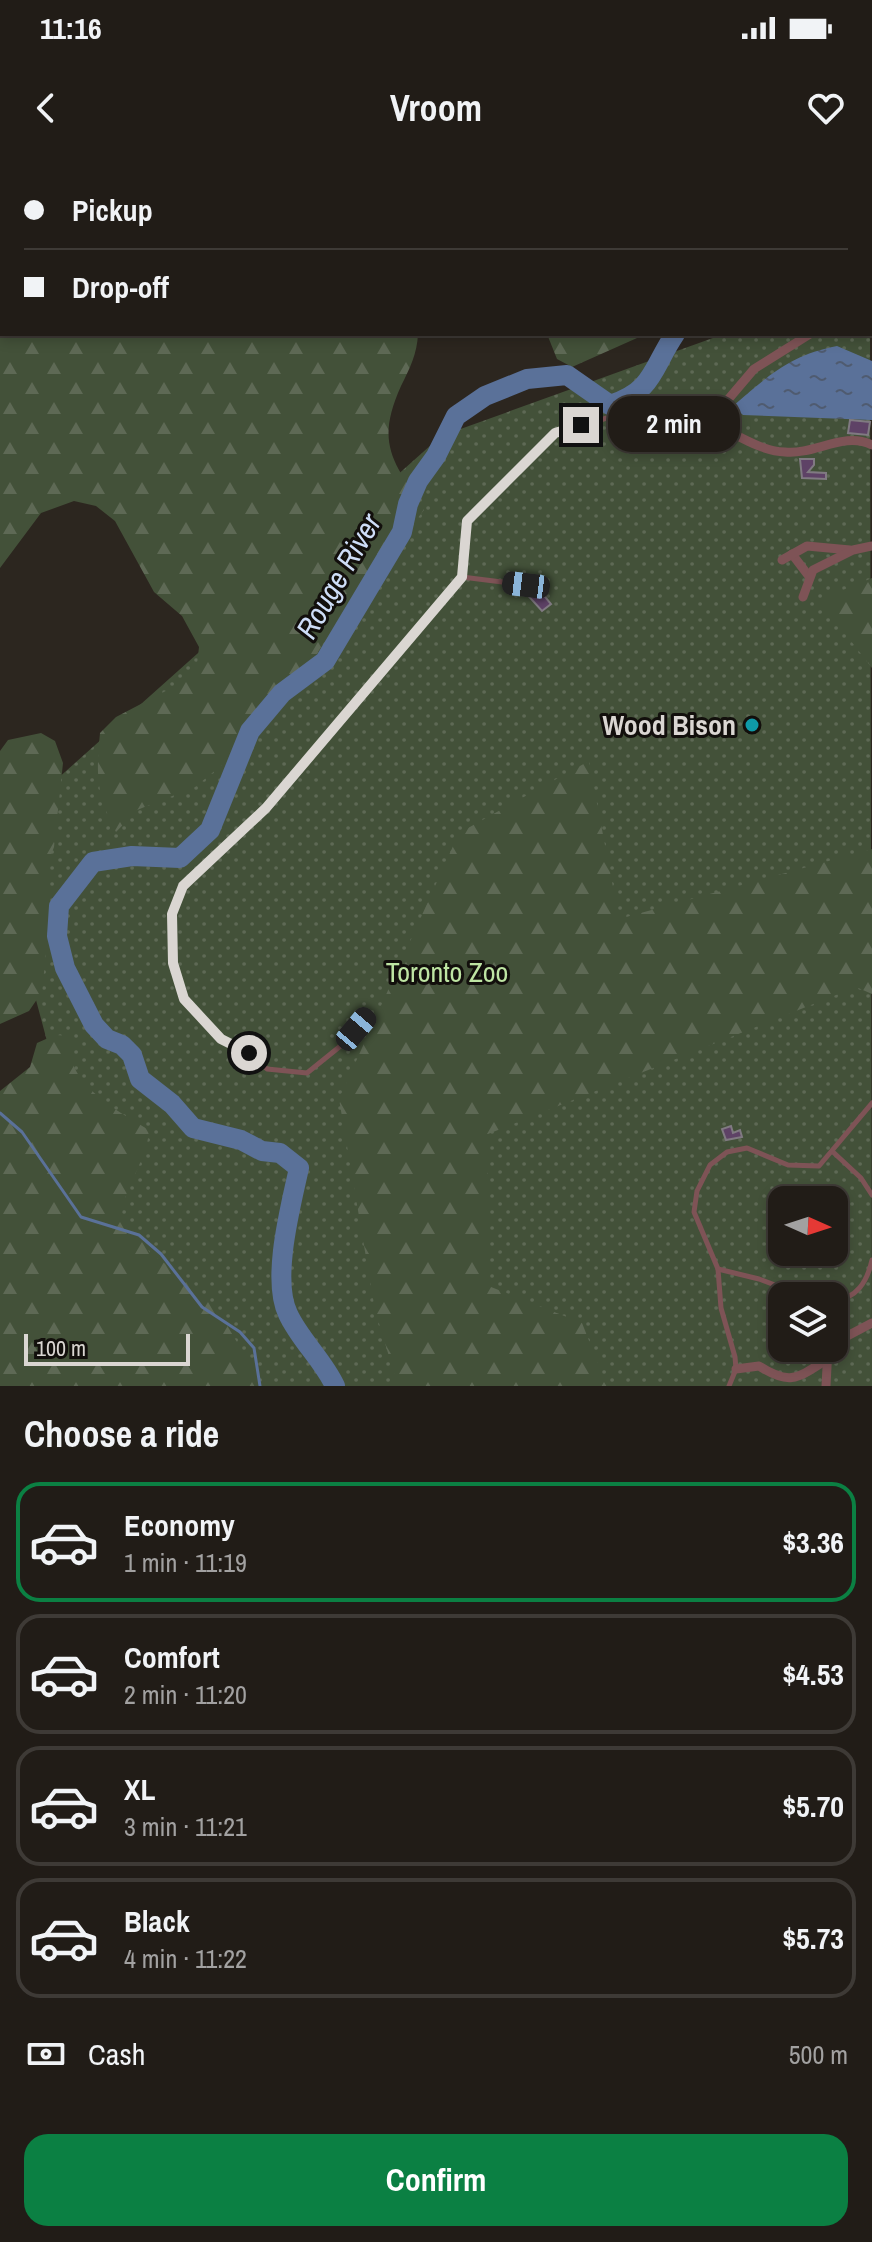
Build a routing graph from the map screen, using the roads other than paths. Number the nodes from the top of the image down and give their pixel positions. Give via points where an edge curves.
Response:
1 (807, 336) edge
2 (709, 422) junction
3 (872, 445) edge
4 (872, 546) edge
5 (853, 550) junction
6 (792, 554) junction
7 (782, 560) dead end
8 (808, 575) junction
9 (462, 577) junction
10 (526, 585) dead end
11 (803, 597) dead end
12 (368, 1014) dead end
13 (872, 1103) edge
14 (833, 1152) junction
15 (872, 1195) edge
16 (872, 1260) edge
17 (718, 1269) junction
18 (768, 1282) edge
19 (848, 1299) edge
20 (872, 1323) edge
21 (848, 1336) edge
22 (824, 1362) edge
23 (826, 1362) edge
24 (736, 1369) junction
25 (729, 1386) edge
26 (826, 1386) edge

1 - 2 street via 754,369
2 - 3 street via 757,446 785,453 861,439
2 - 9 lane via 607,418 555,433 467,521
4 - 5 street
5 - 6 street via 807,546
5 - 8 street
6 - 7 street
6 - 8 street
8 - 11 street
9 - 10 lane
9 - 12 lane via 266,808 183,886 172,914 173,963 184,999 221,1039 267,1069 307,1073 343,1044
13 - 14 lane
14 - 15 lane
14 - 17 lane via 819,1166 803,1168 747,1148 727,1152 710,1165 694,1212
16 - 19 lane via 858,1292
17 - 18 lane
17 - 24 lane
20 - 21 street
22 - 24 street via 795,1381 774,1379 759,1366
23 - 26 street
24 - 25 lane

